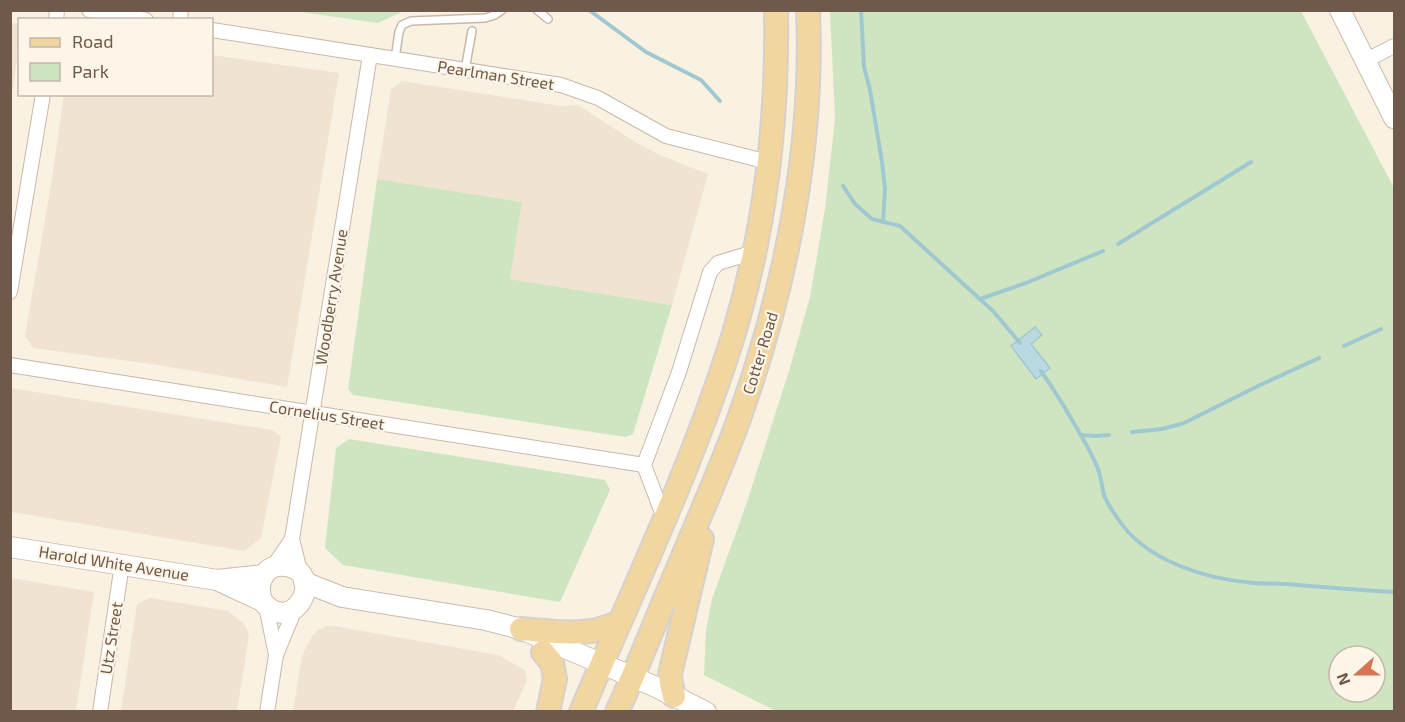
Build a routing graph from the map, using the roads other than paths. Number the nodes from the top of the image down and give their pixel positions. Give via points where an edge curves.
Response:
1 (90, 10) edge
2 (502, 10) edge
3 (537, 10) edge
4 (776, 10) edge
5 (808, 10) edge
6 (1340, 10) edge
7 (135, 18) edge
8 (548, 19) dead end
9 (213, 30) edge
10 (472, 31) dead end
11 (1395, 46) edge
12 (370, 55) junction
13 (395, 59) junction
14 (1365, 61) junction
15 (465, 70) junction
16 (43, 96) edge
17 (1395, 118) edge
18 (768, 162) junction
19 (754, 252) junction
20 (780, 285) junction
21 (10, 292) edge
22 (10, 365) edge
23 (312, 413) junction
24 (644, 465) junction
25 (664, 518) junction
26 (292, 538) junction
27 (10, 547) edge
28 (122, 564) junction
29 (268, 572) junction
30 (303, 578) junction
31 (217, 580) junction
32 (342, 597) junction
33 (264, 603) junction
34 (297, 606) junction
35 (486, 620) junction
36 (619, 623) junction
37 (521, 629) junction
38 (543, 652) junction
39 (276, 655) junction
40 (599, 669) junction
41 (629, 682) junction
42 (678, 704) edge
43 (100, 711) edge
44 (267, 711) edge
45 (548, 711) edge
46 (581, 711) edge
47 (617, 711) edge
48 (706, 711) edge

1 - 7 street
2 - 13 lane via 485,18 411,21 402,25
3 - 8 lane
4 - 18 main road, Cotter Road via 776,69
5 - 20 main road, Cotter Road via 809,61 802,155
6 - 14 street
9 - 12 street, Pearlman Street
10 - 15 lane
11 - 14 street
12 - 13 street, Pearlman Street
12 - 23 street, Woodberry Avenue
13 - 15 street, Pearlman Street
14 - 17 street
15 - 18 street, Pearlman Street via 561,85 598,98 666,136
16 - 21 street
18 - 19 main road, Cotter Road
19 - 24 street via 718,263 710,272 679,372
19 - 25 main road, Cotter Road via 714,395
20 - 41 main road, Cotter Road via 756,369 726,452
20 - 42 main road via 782,316 767,370 701,542 670,674
22 - 23 street, Cornelius Street
23 - 24 street, Cornelius Street
23 - 26 street, Woodberry Avenue
24 - 25 street
25 - 36 main road, Cotter Road
26 - 29 street, Woodberry Avenue
26 - 30 street, Woodberry Avenue
27 - 28 street, Harold White Avenue
28 - 31 street, Harold White Avenue
28 - 43 street, Utz Street
29 - 30 street via 288,566
29 - 31 street, Harold White Avenue
29 - 33 street via 259,586
30 - 32 street
30 - 34 street via 306,590
31 - 33 street, Harold White Avenue
32 - 34 street
32 - 35 street
33 - 34 street via 280,612
33 - 39 street
34 - 39 street
35 - 37 street
35 - 38 street
36 - 37 main road via 578,632
36 - 40 main road, Cotter Road
37 - 40 street
38 - 40 street via 567,664
38 - 45 main road via 552,663 555,679
39 - 44 street
40 - 41 street
40 - 46 main road, Cotter Road
41 - 42 street
41 - 47 main road, Cotter Road
42 - 48 street

